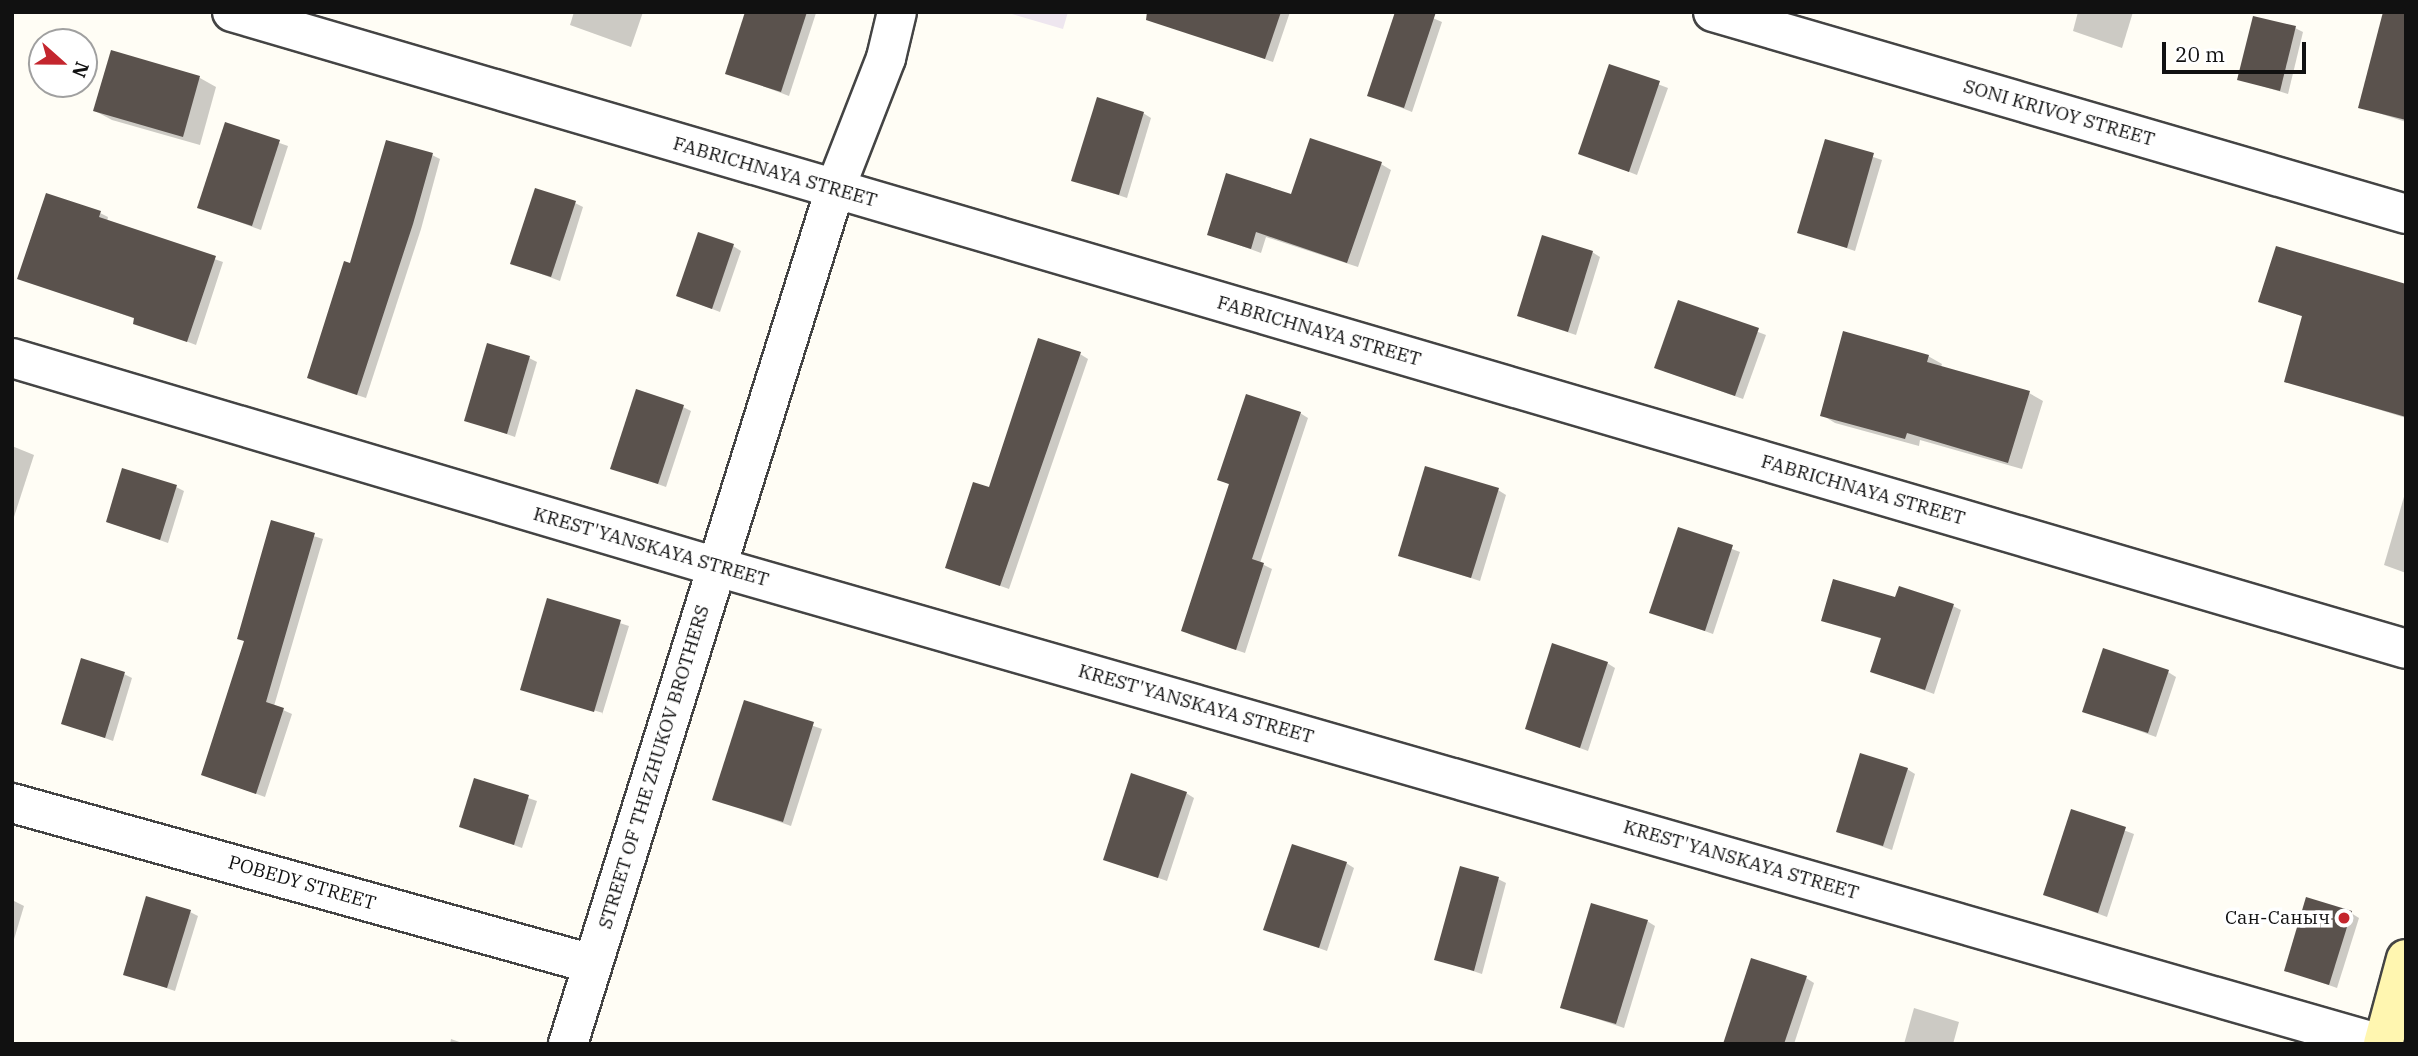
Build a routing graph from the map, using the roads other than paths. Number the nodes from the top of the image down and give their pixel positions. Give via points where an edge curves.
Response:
1 (233, 12) edge
2 (897, 12) edge
3 (1713, 12) edge
4 (835, 189) junction
5 (2406, 214) edge
6 (12, 358) edge
7 (717, 567) junction
8 (2406, 649) edge
9 (12, 803) edge
10 (2406, 959) edge
11 (592, 964) junction
12 (568, 1044) edge
13 (2382, 1044) edge

1 - 4 street, FABRICHNAYA STREET
2 - 4 street, STREET OF THE ZHUKOV BROTHERS via 886,58
3 - 5 street, SONI KRIVOY STREET
4 - 7 street, STREET OF THE ZHUKOV BROTHERS
4 - 8 street, FABRICHNAYA STREET
6 - 7 street, KREST'YANSKAYA STREET
7 - 11 street, STREET OF THE ZHUKOV BROTHERS
7 - 13 street, KREST'YANSKAYA STREET
9 - 11 street, POBEDY STREET
10 - 13 main road
11 - 12 street, STREET OF THE ZHUKOV BROTHERS

